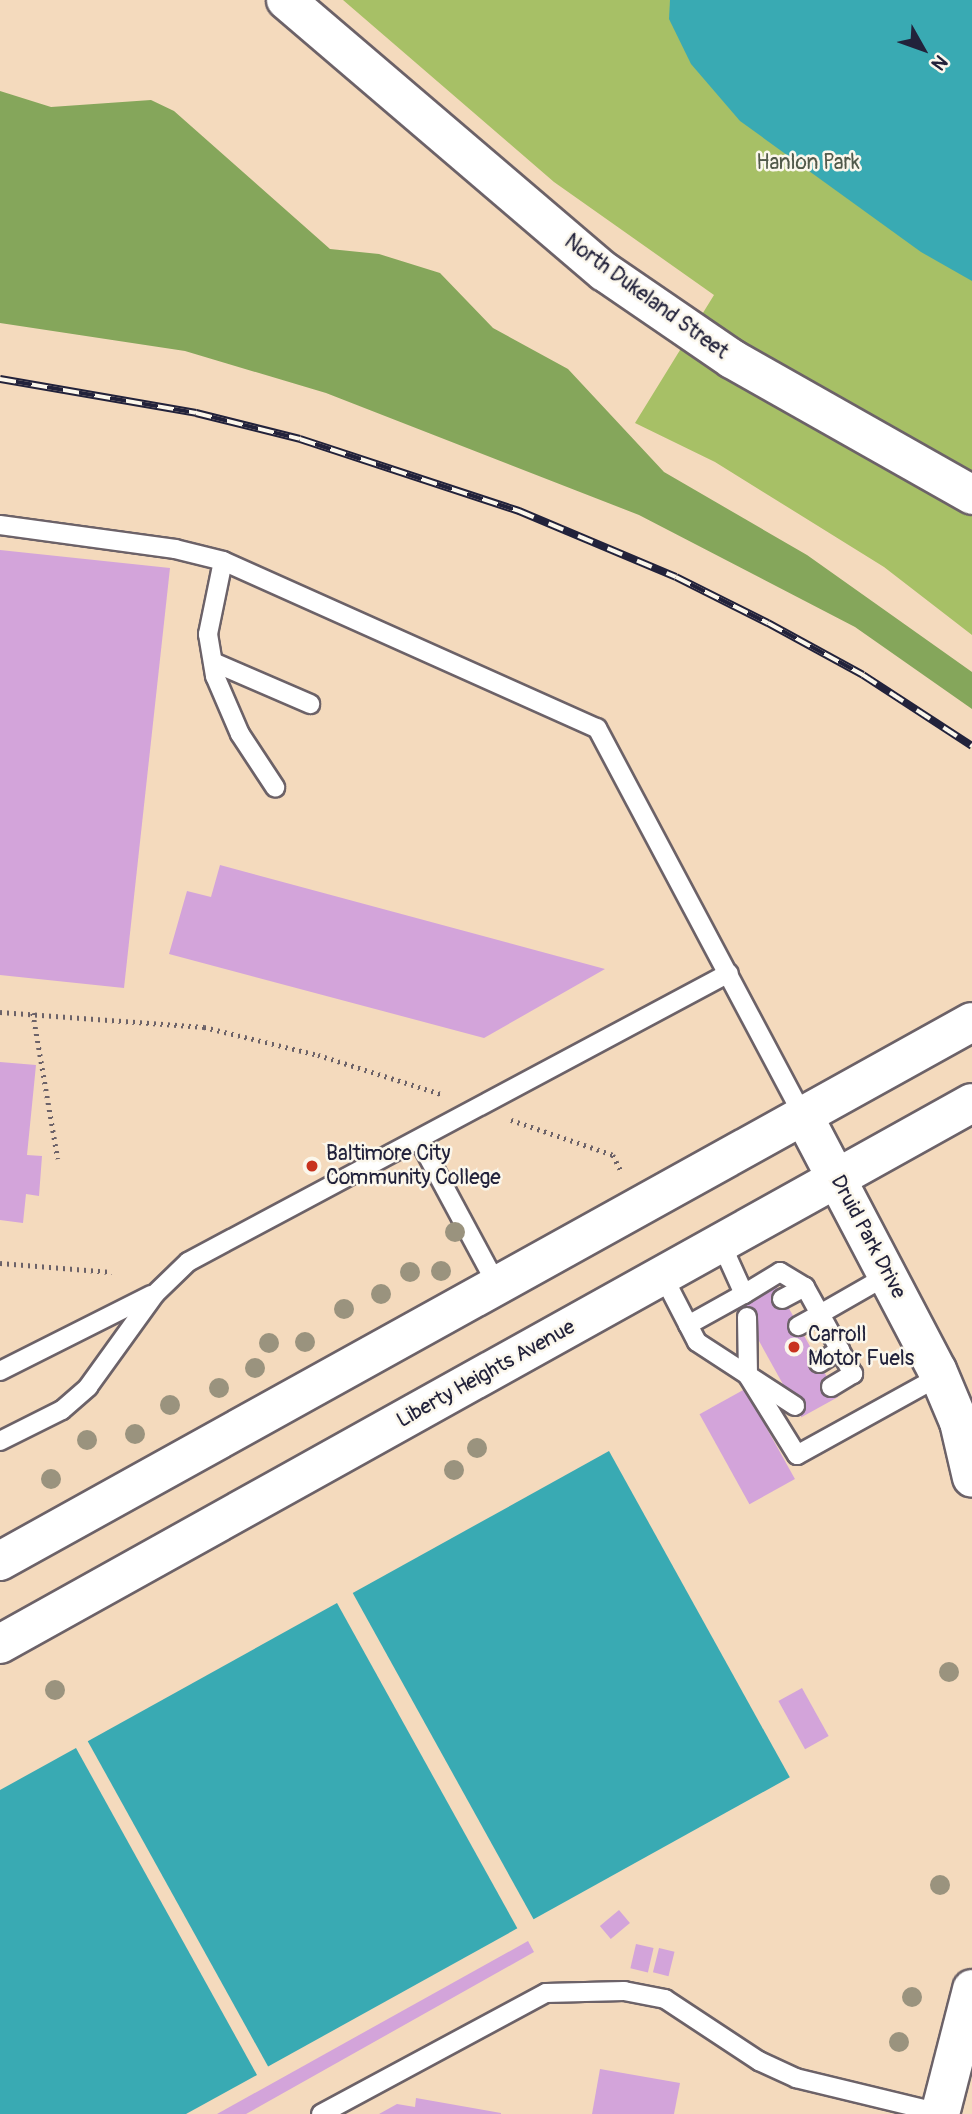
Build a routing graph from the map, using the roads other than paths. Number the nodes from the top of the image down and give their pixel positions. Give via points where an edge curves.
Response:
1 (286, 0) edge
2 (972, 495) edge
3 (0, 525) edge
4 (223, 561) junction
5 (213, 662) junction
6 (310, 704) dead end
7 (275, 786) dead end
8 (729, 972) junction
9 (972, 1022) edge
10 (972, 1103) edge
11 (803, 1115) junction
12 (419, 1140) junction
13 (836, 1179) junction
14 (721, 1243) junction
15 (888, 1275) junction
16 (663, 1276) junction
17 (497, 1285) junction
18 (805, 1287) junction
19 (155, 1294) junction
20 (744, 1294) junction
21 (782, 1298) dead end
22 (820, 1314) junction
23 (747, 1317) dead end
24 (688, 1325) junction
25 (798, 1326) dead end
26 (761, 1344) dead end
27 (840, 1350) junction
28 (819, 1363) dead end
29 (0, 1371) edge
30 (748, 1376) junction
31 (940, 1376) junction
32 (782, 1384) dead end
33 (831, 1387) dead end
34 (795, 1406) dead end
35 (968, 1438) edge
36 (0, 1441) edge
37 (972, 1478) edge
38 (0, 1561) edge
39 (0, 1644) edge
40 (972, 1989) edge
41 (941, 2113) edge
42 (321, 2114) edge

1 - 2 main road, North Dukeland Street via 605,272 732,359
3 - 4 lane via 175,549
4 - 5 lane via 208,634
4 - 8 lane via 597,727
5 - 6 lane
5 - 7 lane via 240,734
8 - 11 lane
8 - 12 lane
9 - 11 main road
10 - 13 main road, Liberty Heights Avenue
11 - 13 main road, Druid Park Drive
11 - 17 main road
12 - 17 lane
12 - 19 lane via 188,1262
13 - 14 main road, Liberty Heights Avenue
13 - 15 main road, Druid Park Drive
14 - 16 main road, Liberty Heights Avenue
14 - 20 lane
15 - 22 lane
15 - 31 main road, Druid Park Drive
16 - 24 lane
16 - 39 main road, Liberty Heights Avenue
17 - 38 main road
18 - 20 lane via 780,1272
18 - 21 lane
18 - 22 lane
19 - 29 lane
19 - 36 lane via 88,1387 62,1410
20 - 24 lane
22 - 25 lane
22 - 27 lane
23 - 30 lane
24 - 30 lane via 697,1342
26 - 30 lane
27 - 28 lane
27 - 33 lane via 853,1374
30 - 31 lane via 797,1455
30 - 32 lane
30 - 34 lane
31 - 35 main road, Druid Park Drive
35 - 37 main road, Druid Park Drive
40 - 41 main road
41 - 42 lane via 796,2078 759,2061 665,1999 624,1991 546,1993

